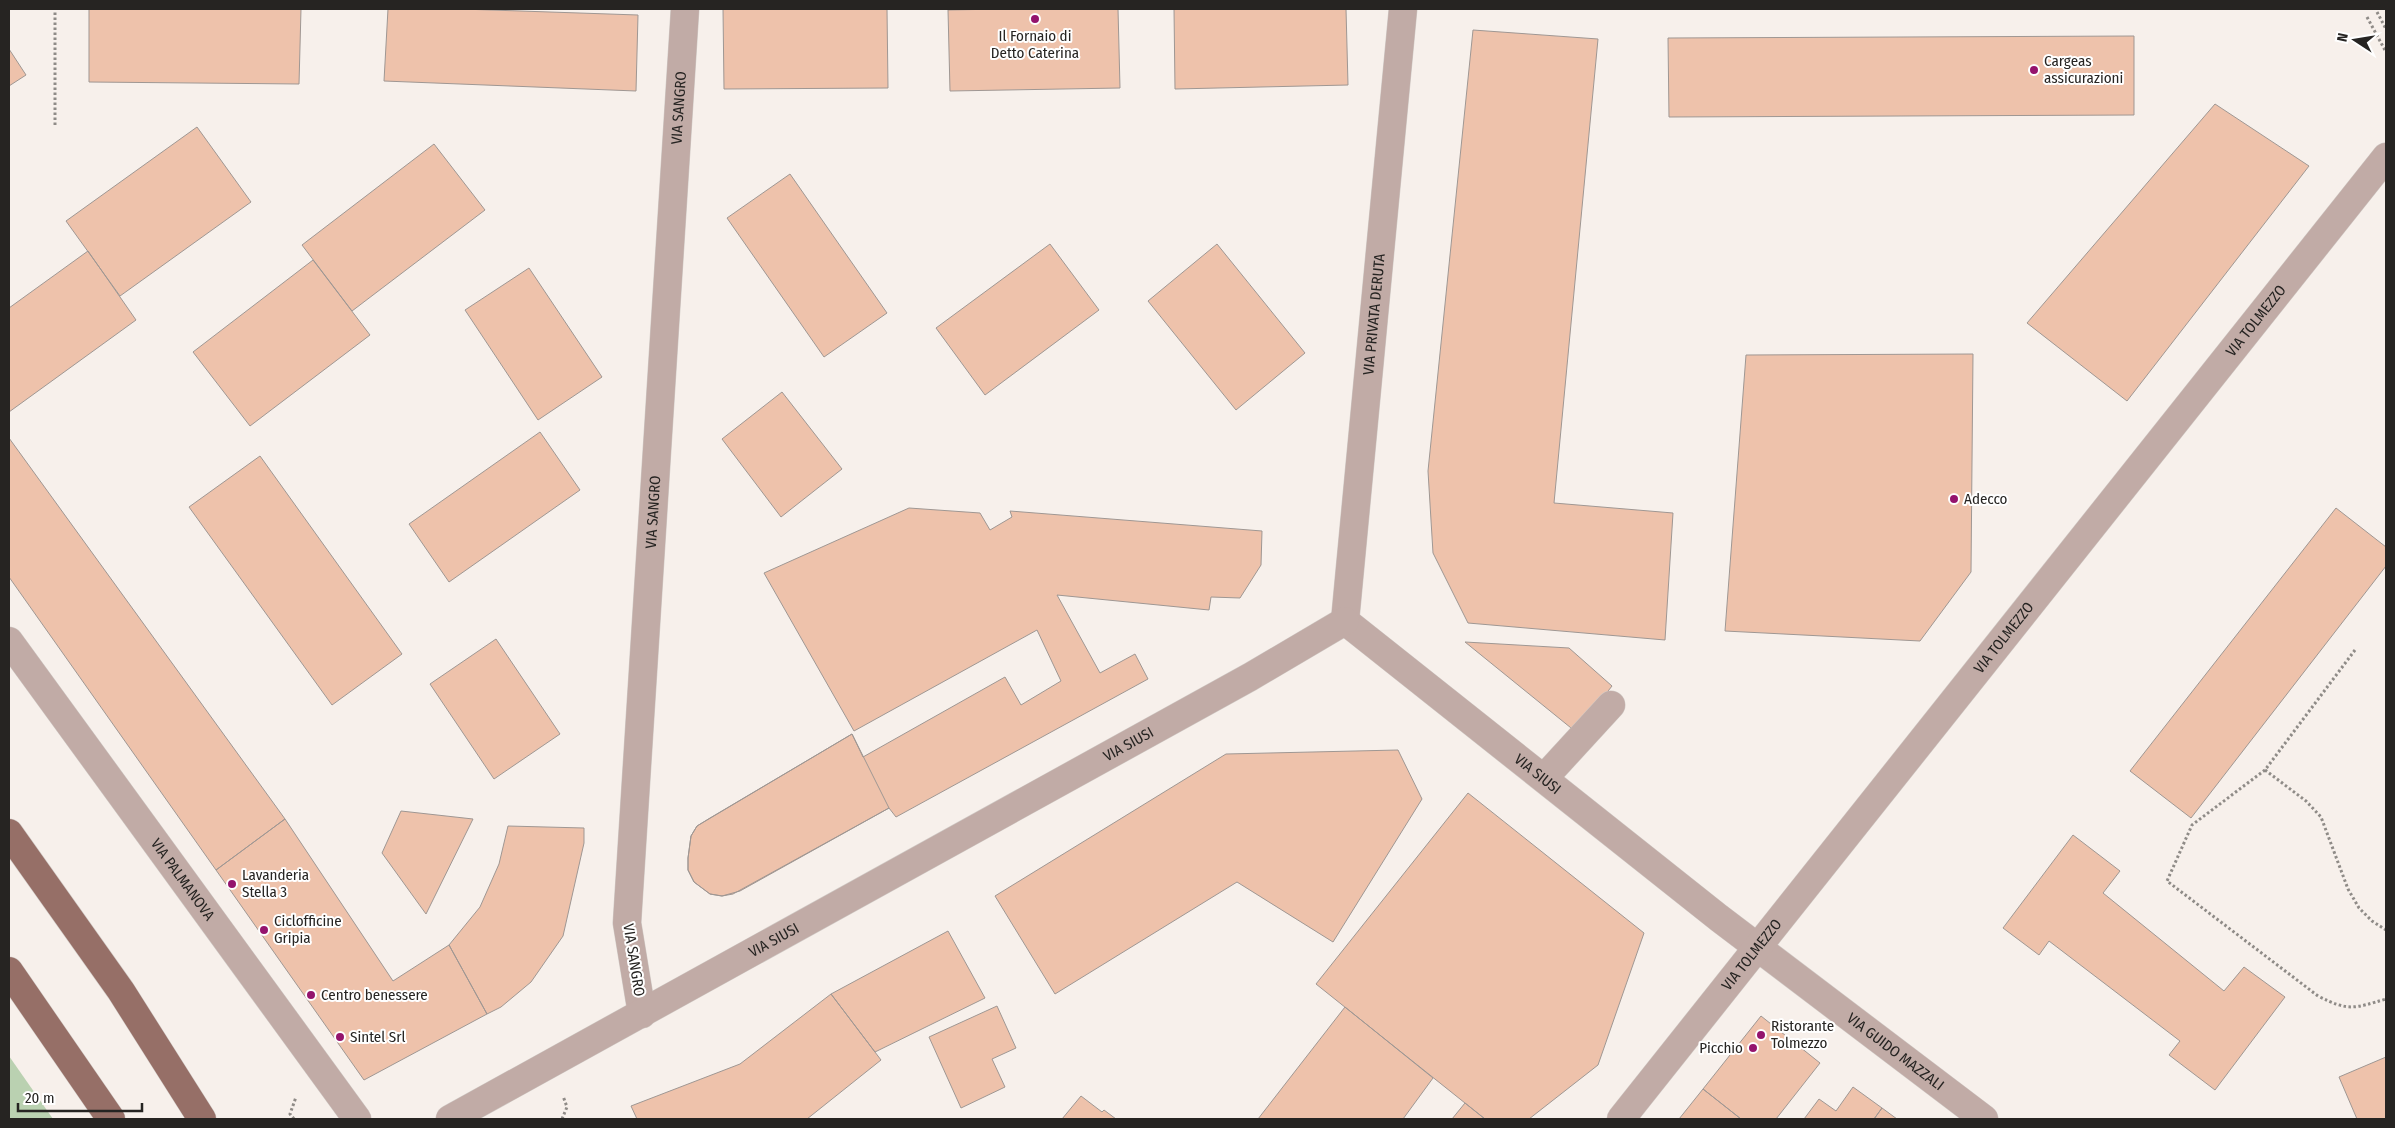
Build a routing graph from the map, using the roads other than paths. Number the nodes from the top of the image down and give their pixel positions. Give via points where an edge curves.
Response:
1 (685, 9) edge
2 (1403, 9) edge
3 (2386, 156) edge
4 (1345, 621) junction
5 (9, 641) edge
6 (1611, 705) dead end
7 (1544, 778) junction
8 (9, 833) edge
9 (1758, 947) junction
10 (9, 972) edge
11 (642, 1014) junction
12 (110, 1119) edge
13 (202, 1119) edge
14 (356, 1119) edge
15 (450, 1119) edge
16 (1621, 1119) edge
17 (1984, 1119) edge

1 - 11 street, VIA SANGRO via 627,924
2 - 4 street, VIA PRIVATA DERUTA
3 - 9 street, VIA TOLMEZZO
4 - 7 street, VIA SIUSI
4 - 11 street, VIA SIUSI via 1250,677
5 - 14 street, VIA PALMANOVA
6 - 7 street
7 - 9 street, VIA SIUSI
8 - 13 main road via 121,991
9 - 16 street, VIA TOLMEZZO
9 - 17 street, VIA GUIDO MAZZALI
10 - 12 main road
11 - 15 street, VIA SIUSI

